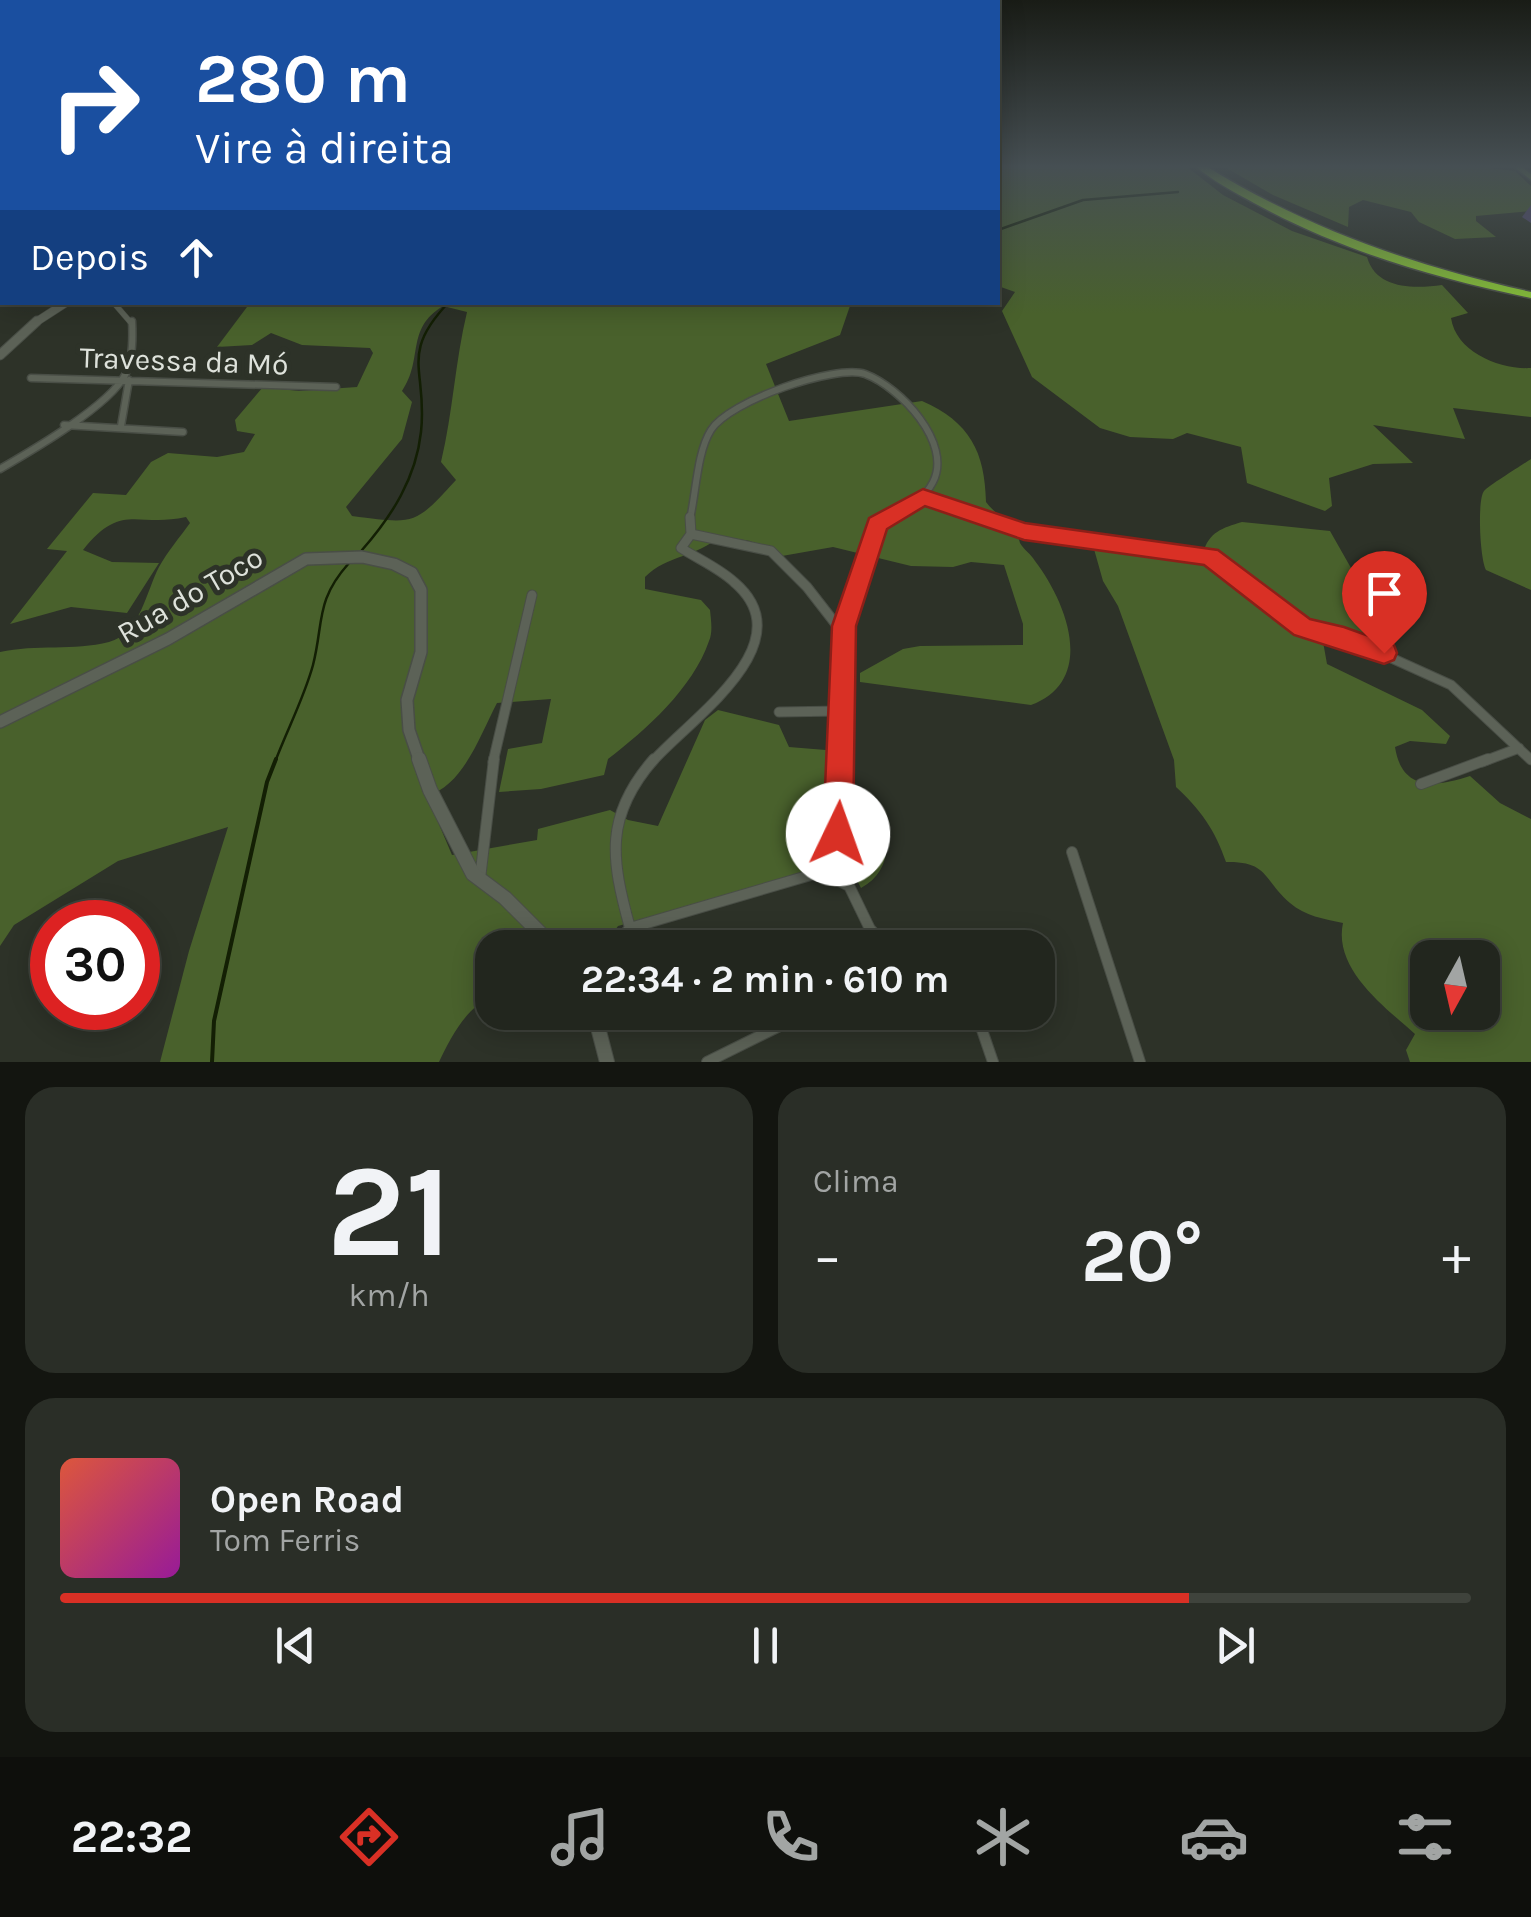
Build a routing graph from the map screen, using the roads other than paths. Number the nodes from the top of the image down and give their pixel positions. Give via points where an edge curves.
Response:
1 (1288, 216) edge
2 (1303, 216) edge
3 (1370, 247) junction
4 (1531, 287) edge
5 (1531, 295) edge
6 (62, 305) edge
7 (116, 305) edge
8 (0, 355) edge
9 (31, 378) dead end
10 (126, 380) junction
11 (336, 387) dead end
12 (64, 425) junction
13 (122, 426) junction
14 (183, 432) dead end
15 (0, 469) edge
16 (923, 497) junction
17 (691, 534) junction
18 (532, 594) dead end
19 (844, 634) junction
20 (840, 711) junction
21 (780, 712) dead end
22 (0, 722) edge
23 (1518, 748) junction
24 (1531, 760) edge
25 (1421, 784) dead end
26 (1072, 852) dead end
27 (480, 879) junction
28 (850, 886) junction
29 (630, 928) joint
30 (535, 930) edge
31 (871, 930) edge
32 (599, 1030) edge
33 (772, 1030) edge
34 (983, 1030) edge
35 (607, 1062) edge
36 (707, 1062) edge
37 (993, 1062) edge
38 (1140, 1062) edge

1 - 3 highway
2 - 3 highway
3 - 4 highway
3 - 5 highway
6 - 8 street
7 - 10 street via 132,320
9 - 10 street, Travessa da Mó
10 - 11 street, Travessa da Mó
10 - 12 street
10 - 13 street
12 - 13 street
12 - 15 street
13 - 14 street
16 - 17 street via 938,452 929,431 866,375 846,374 771,389 715,422
16 - 19 street via 877,524
16 - 23 street via 1024,532 1210,556 1303,628 1384,653 1451,685
17 - 19 street via 771,552
17 - 29 street via 681,548 743,586 760,623 742,674 659,751 618,815 615,847
18 - 27 street via 481,826
19 - 20 street
20 - 21 street
20 - 28 street via 837,861
22 - 27 street, Rua do Toco via 168,639 306,559 362,557 394,564 412,573 421,590 421,652 407,700 409,730 457,848
23 - 24 street
23 - 25 street
26 - 38 street
27 - 30 street
28 - 29 street via 821,872
28 - 31 street
32 - 35 street
33 - 36 street
34 - 37 street

